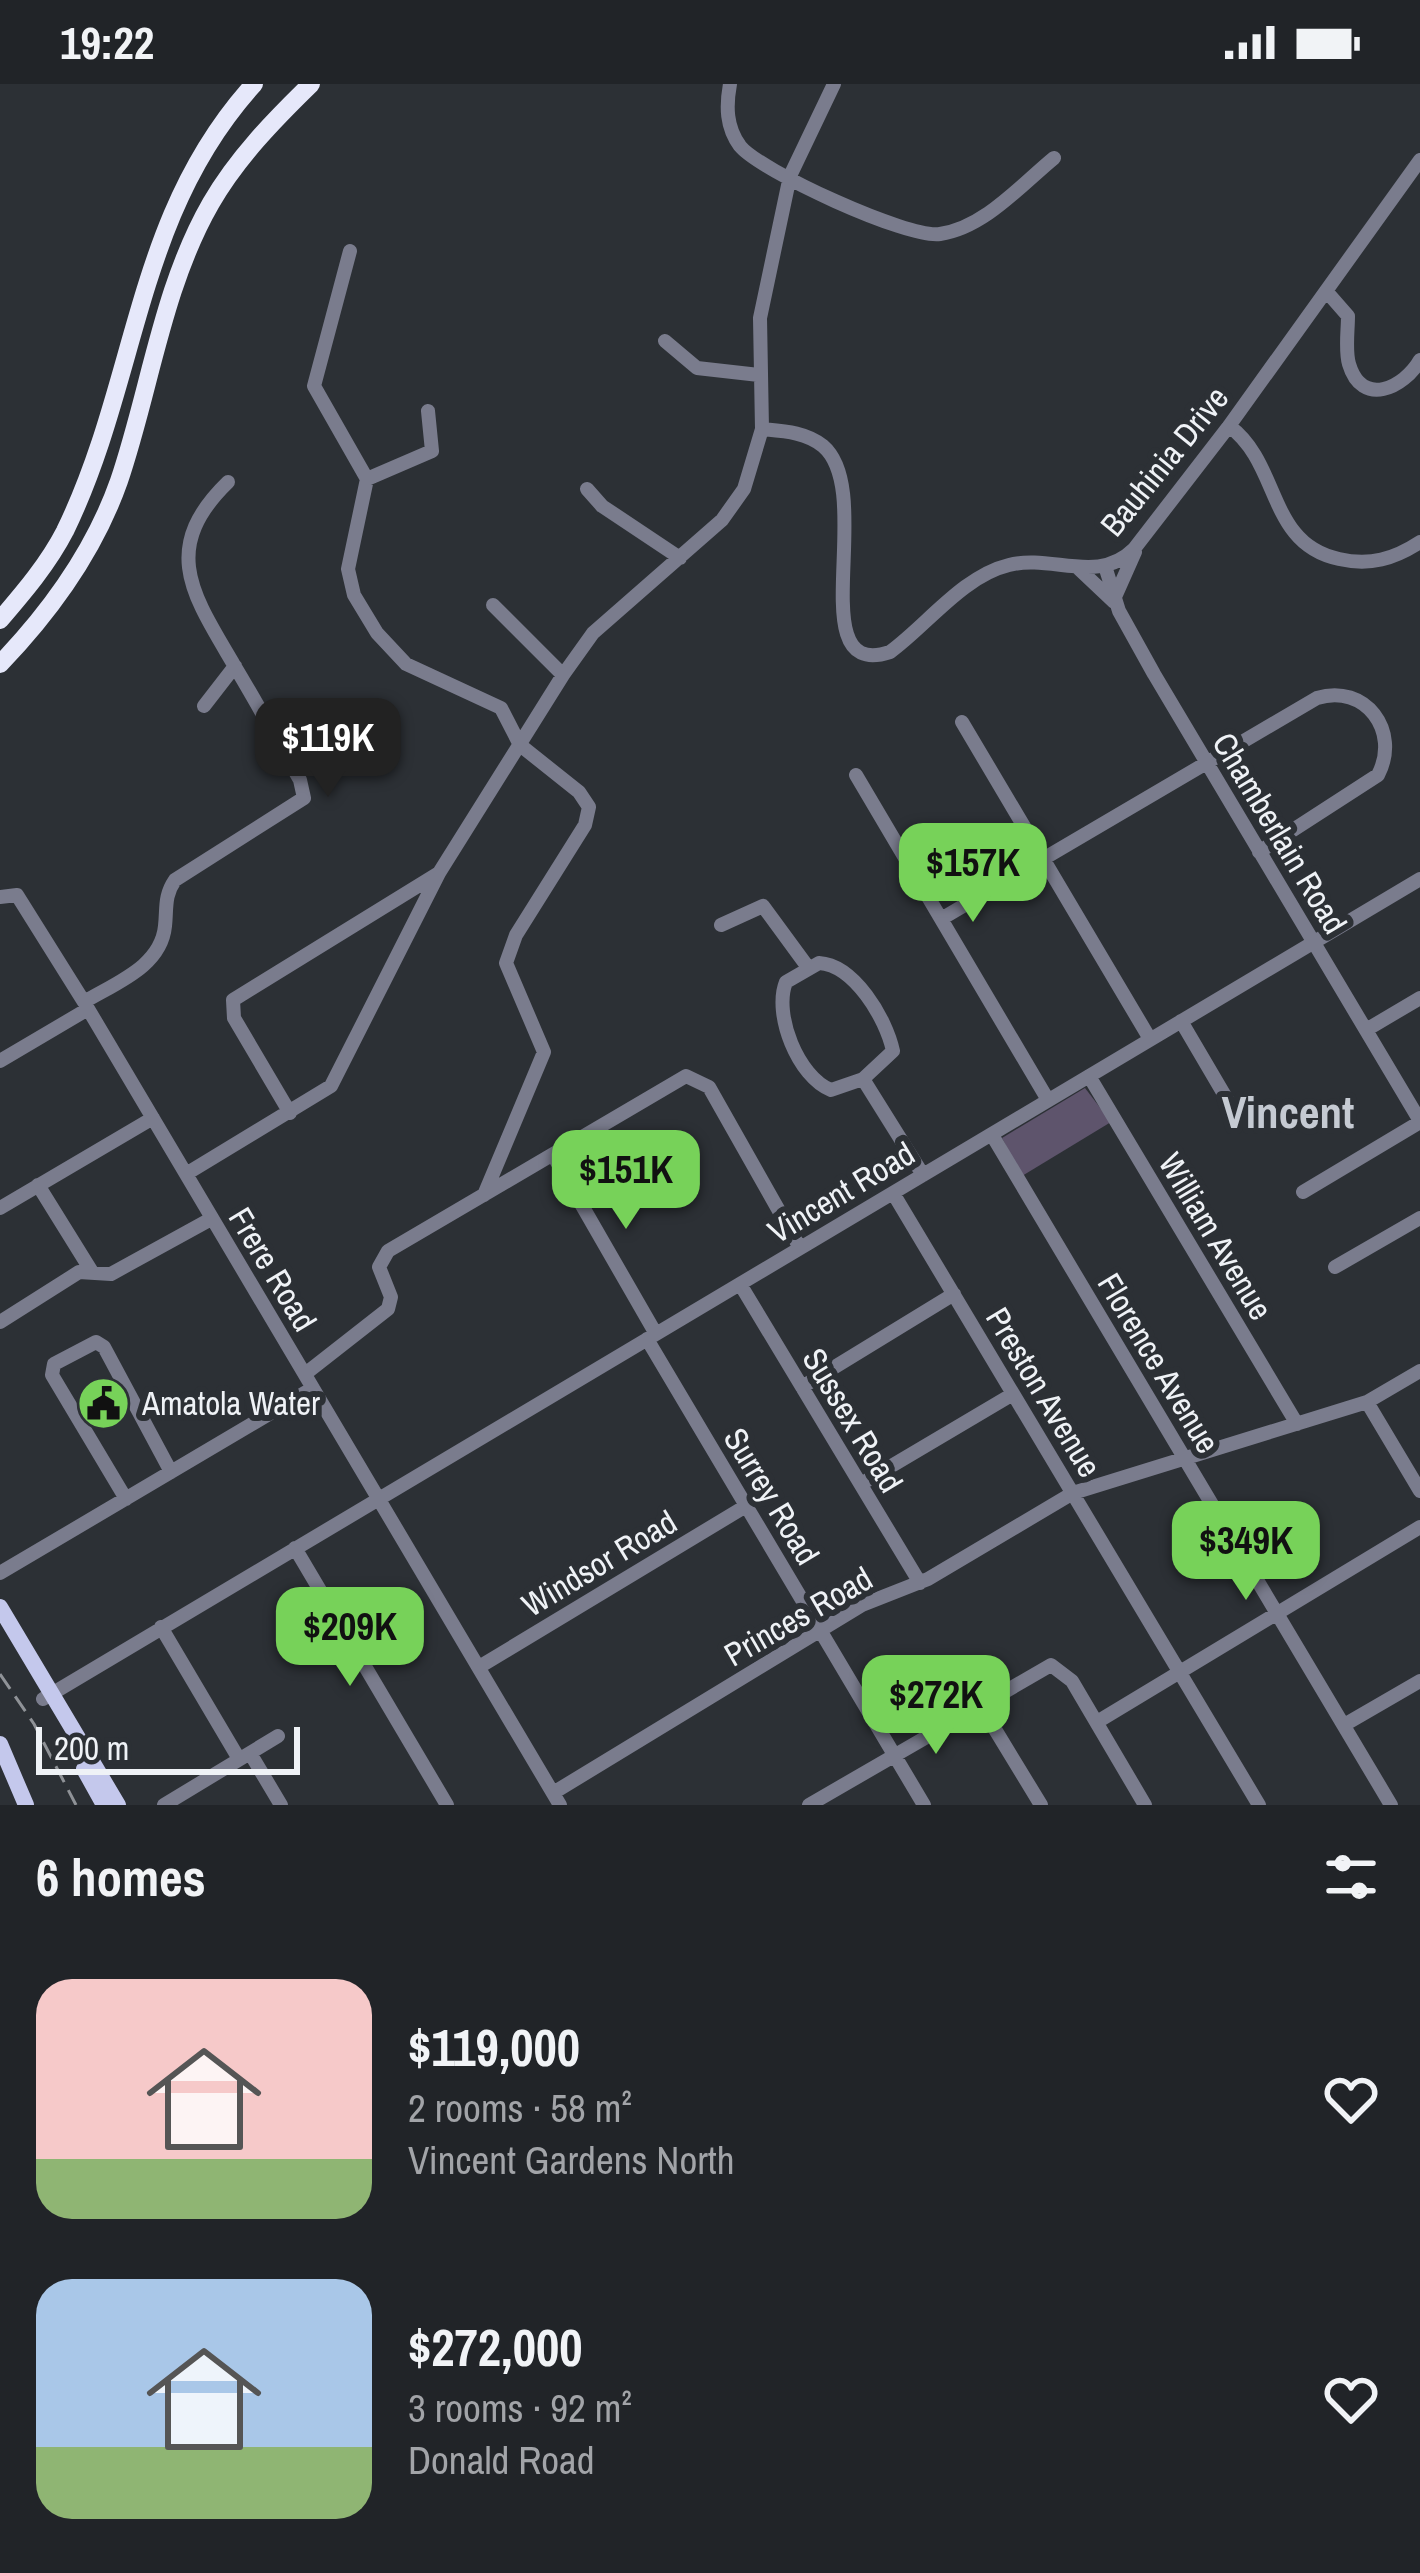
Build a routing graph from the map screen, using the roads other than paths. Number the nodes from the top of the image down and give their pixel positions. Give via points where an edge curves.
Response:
1 (254, 84) edge
2 (311, 84) edge
3 (730, 84) edge
4 (834, 84) edge
5 (1054, 158) dead end
6 (1420, 160) edge
7 (790, 176) junction
8 (350, 251) dead end
9 (1327, 292) junction
10 (665, 341) dead end
11 (1420, 360) edge
12 (759, 375) junction
13 (428, 411) dead end
14 (1229, 426) junction
15 (762, 429) junction
16 (368, 479) junction
17 (228, 482) dead end
18 (587, 489) dead end
19 (1139, 542) junction
20 (1420, 542) edge
21 (680, 558) junction
22 (1105, 566) junction
23 (1077, 567) junction
24 (1116, 601) junction
25 (493, 605) dead end
26 (0, 620) edge
27 (0, 664) edge
28 (235, 666) junction
29 (562, 675) junction
30 (204, 706) dead end
31 (962, 722) dead end
32 (520, 745) junction
33 (1206, 761) junction
34 (856, 775) dead end
35 (1259, 852) junction
36 (1042, 858) junction
37 (439, 873) junction
38 (1420, 880) edge
39 (4, 895) edge
40 (397, 898) junction
41 (417, 919) junction
42 (940, 919) junction
43 (721, 925) dead end
44 (1314, 943) junction
45 (807, 966) junction
46 (1420, 998) edge
47 (86, 1005) junction
48 (1181, 1021) junction
49 (1366, 1030) junction
50 (1150, 1039) junction
51 (0, 1061) edge
52 (1089, 1076) junction
53 (862, 1079) junction
54 (1048, 1100) junction
55 (290, 1113) junction
56 (1419, 1117) edge
57 (153, 1118) junction
58 (1238, 1118) dead end
59 (992, 1135) junction
60 (503, 1153) junction
61 (553, 1155) junction
62 (186, 1174) junction
63 (518, 1175) junction
64 (922, 1175) junction
65 (38, 1185) junction
66 (1303, 1192) dead end
67 (893, 1193) junction
68 (484, 1195) junction
69 (0, 1208) edge
70 (1420, 1218) edge
71 (211, 1219) junction
72 (800, 1248) junction
73 (1335, 1267) dead end
74 (92, 1271) junction
75 (740, 1285) junction
76 (954, 1294) junction
77 (0, 1322) edge
78 (651, 1337) junction
79 (1420, 1371) edge
80 (309, 1382) junction
81 (802, 1388) junction
82 (1013, 1394) junction
83 (1367, 1402) junction
84 (1297, 1424) junction
85 (1184, 1457) junction
86 (170, 1472) junction
87 (861, 1484) junction
88 (1420, 1491) edge
89 (1073, 1493) junction
90 (126, 1499) junction
91 (379, 1499) junction
92 (746, 1506) junction
93 (1420, 1527) edge
94 (295, 1548) junction
95 (0, 1574) edge
96 (920, 1583) junction
97 (0, 1607) edge
98 (1277, 1613) junction
99 (161, 1627) junction
100 (0, 1628) edge
101 (821, 1631) junction
102 (479, 1667) junction
103 (1179, 1672) junction
104 (1420, 1681) edge
105 (48, 1696) junction
106 (979, 1702) junction
107 (1097, 1722) junction
108 (1344, 1725) junction
109 (278, 1736) dead end
110 (0, 1744) edge
111 (894, 1755) junction
112 (245, 1756) junction
113 (556, 1799) edge
114 (26, 1805) edge
115 (104, 1805) edge
116 (118, 1805) edge
117 (164, 1805) edge
118 (281, 1805) edge
119 (447, 1805) edge
120 (809, 1805) edge
121 (924, 1805) edge
122 (1041, 1805) edge
123 (1145, 1805) edge
124 (1258, 1805) edge
125 (1391, 1805) edge

1 - 26 highway via 176,200 80,496 46,562
2 - 27 highway via 211,203 173,292 105,515 73,577
3 - 7 street via 736,140
4 - 7 street
5 - 7 street via 988,212 939,234 907,231
6 - 9 street, Bauhinia Drive
7 - 12 street via 760,317
8 - 16 street via 314,386
9 - 11 street via 1348,316 1349,364 1361,382 1393,389
9 - 14 street, Bauhinia Drive
10 - 12 street via 698,368
12 - 15 street
13 - 16 street via 430,453
14 - 19 street, Bauhinia Drive
14 - 20 street via 1256,452 1304,546 1358,563 1394,558
15 - 21 street via 737,502
15 - 23 street, Bauhinia Drive via 804,435 840,467 848,505 840,619 860,651 890,652 996,569 1025,562
16 - 32 street via 348,569 362,608 406,664 500,708
17 - 28 street via 197,519 187,554 195,599
18 - 21 street
19 - 22 street, Bauhinia Drive
19 - 24 street
21 - 29 street via 605,621
22 - 23 street, Bauhinia Drive
22 - 24 street, Chamberlain Road
23 - 24 street
24 - 33 street, Chamberlain Road
25 - 29 street
28 - 30 street
28 - 47 street via 300,780 302,802 175,880 156,954
29 - 32 street
31 - 36 street
32 - 37 street
32 - 60 street via 579,792 589,815 509,951 512,985 544,1052
33 - 35 street, Chamberlain Road
33 - 35 street via 1330,694 1360,700 1380,721 1386,753 1378,775
33 - 36 street
34 - 42 street
35 - 44 street, Chamberlain Road
36 - 42 street
36 - 50 street
37 - 40 street
37 - 41 street
38 - 44 street, Vincent Road
39 - 47 street, Frere Road via 17,895
40 - 41 street
40 - 55 street via 232,1000 234,1018
41 - 55 street via 338,1076
42 - 54 street
43 - 45 street via 763,906
44 - 48 street, Vincent Road
44 - 49 street, Chamberlain Road
45 - 53 street via 845,970 892,1042 890,1058
45 - 53 street via 781,994 784,1026 823,1088
46 - 49 street
47 - 51 street
47 - 57 street, Frere Road
48 - 50 street, Vincent Road
48 - 58 street
49 - 56 street, Chamberlain Road
50 - 52 street, Vincent Road
52 - 54 street, Vincent Road
52 - 84 street, William Avenue
53 - 64 street
54 - 59 street, Vincent Road
55 - 62 street
56 - 66 street
57 - 62 street, Frere Road
57 - 65 street
59 - 64 street, Vincent Road
59 - 85 street, Florence Avenue
60 - 63 street
60 - 68 street
61 - 63 street
61 - 72 street via 694,1076 709,1087
61 - 78 street, Surrey Road
62 - 71 street, Frere Road
63 - 68 street
64 - 67 street, Vincent Road
65 - 69 street
65 - 74 street
67 - 72 street, Vincent Road
67 - 76 street, Preston Avenue
68 - 80 street via 383,1256 388,1309
70 - 73 street
71 - 74 street via 115,1272
71 - 80 street, Frere Road
72 - 75 street, Vincent Road
74 - 77 street
75 - 78 street, Vincent Road
75 - 81 street, Sussex Road
76 - 81 street
76 - 82 street, Preston Avenue
78 - 91 street, Vincent Road
78 - 92 street, Surrey Road
79 - 83 street, Princes Road
80 - 86 street
80 - 91 street, Frere Road
81 - 87 street, Sussex Road
82 - 87 street
82 - 89 street, Preston Avenue
83 - 84 street, Princes Road
83 - 88 street
84 - 85 street, Princes Road
85 - 89 street, Princes Road
85 - 98 street, Florence Avenue
86 - 90 street
86 - 90 street via 104,1347 85,1345 54,1364 52,1375
87 - 96 street, Sussex Road
89 - 96 street, Princes Road
89 - 103 street, Preston Avenue
90 - 95 street
91 - 94 street, Vincent Road
91 - 102 street, Frere Road
92 - 101 street, Surrey Road
92 - 102 street, Windsor Road
93 - 98 street
94 - 99 street, Vincent Road
94 - 119 street
96 - 101 street, Princes Road
97 - 105 main road
98 - 103 street
98 - 108 street, Florence Avenue
99 - 105 street, Vincent Road
99 - 112 street
100 - 105 main road
101 - 111 street, Surrey Road
101 - 113 street, Princes Road
102 - 113 street, Frere Road
103 - 107 street
103 - 124 street, Preston Avenue
104 - 108 street
105 - 115 main road
105 - 116 main road
106 - 107 street via 1043,1666 1064,1670
106 - 111 street
106 - 122 street
107 - 123 street
108 - 125 street, Florence Avenue
109 - 112 street
110 - 114 main road
111 - 120 street
111 - 121 street, Surrey Road
112 - 117 street
112 - 118 street

